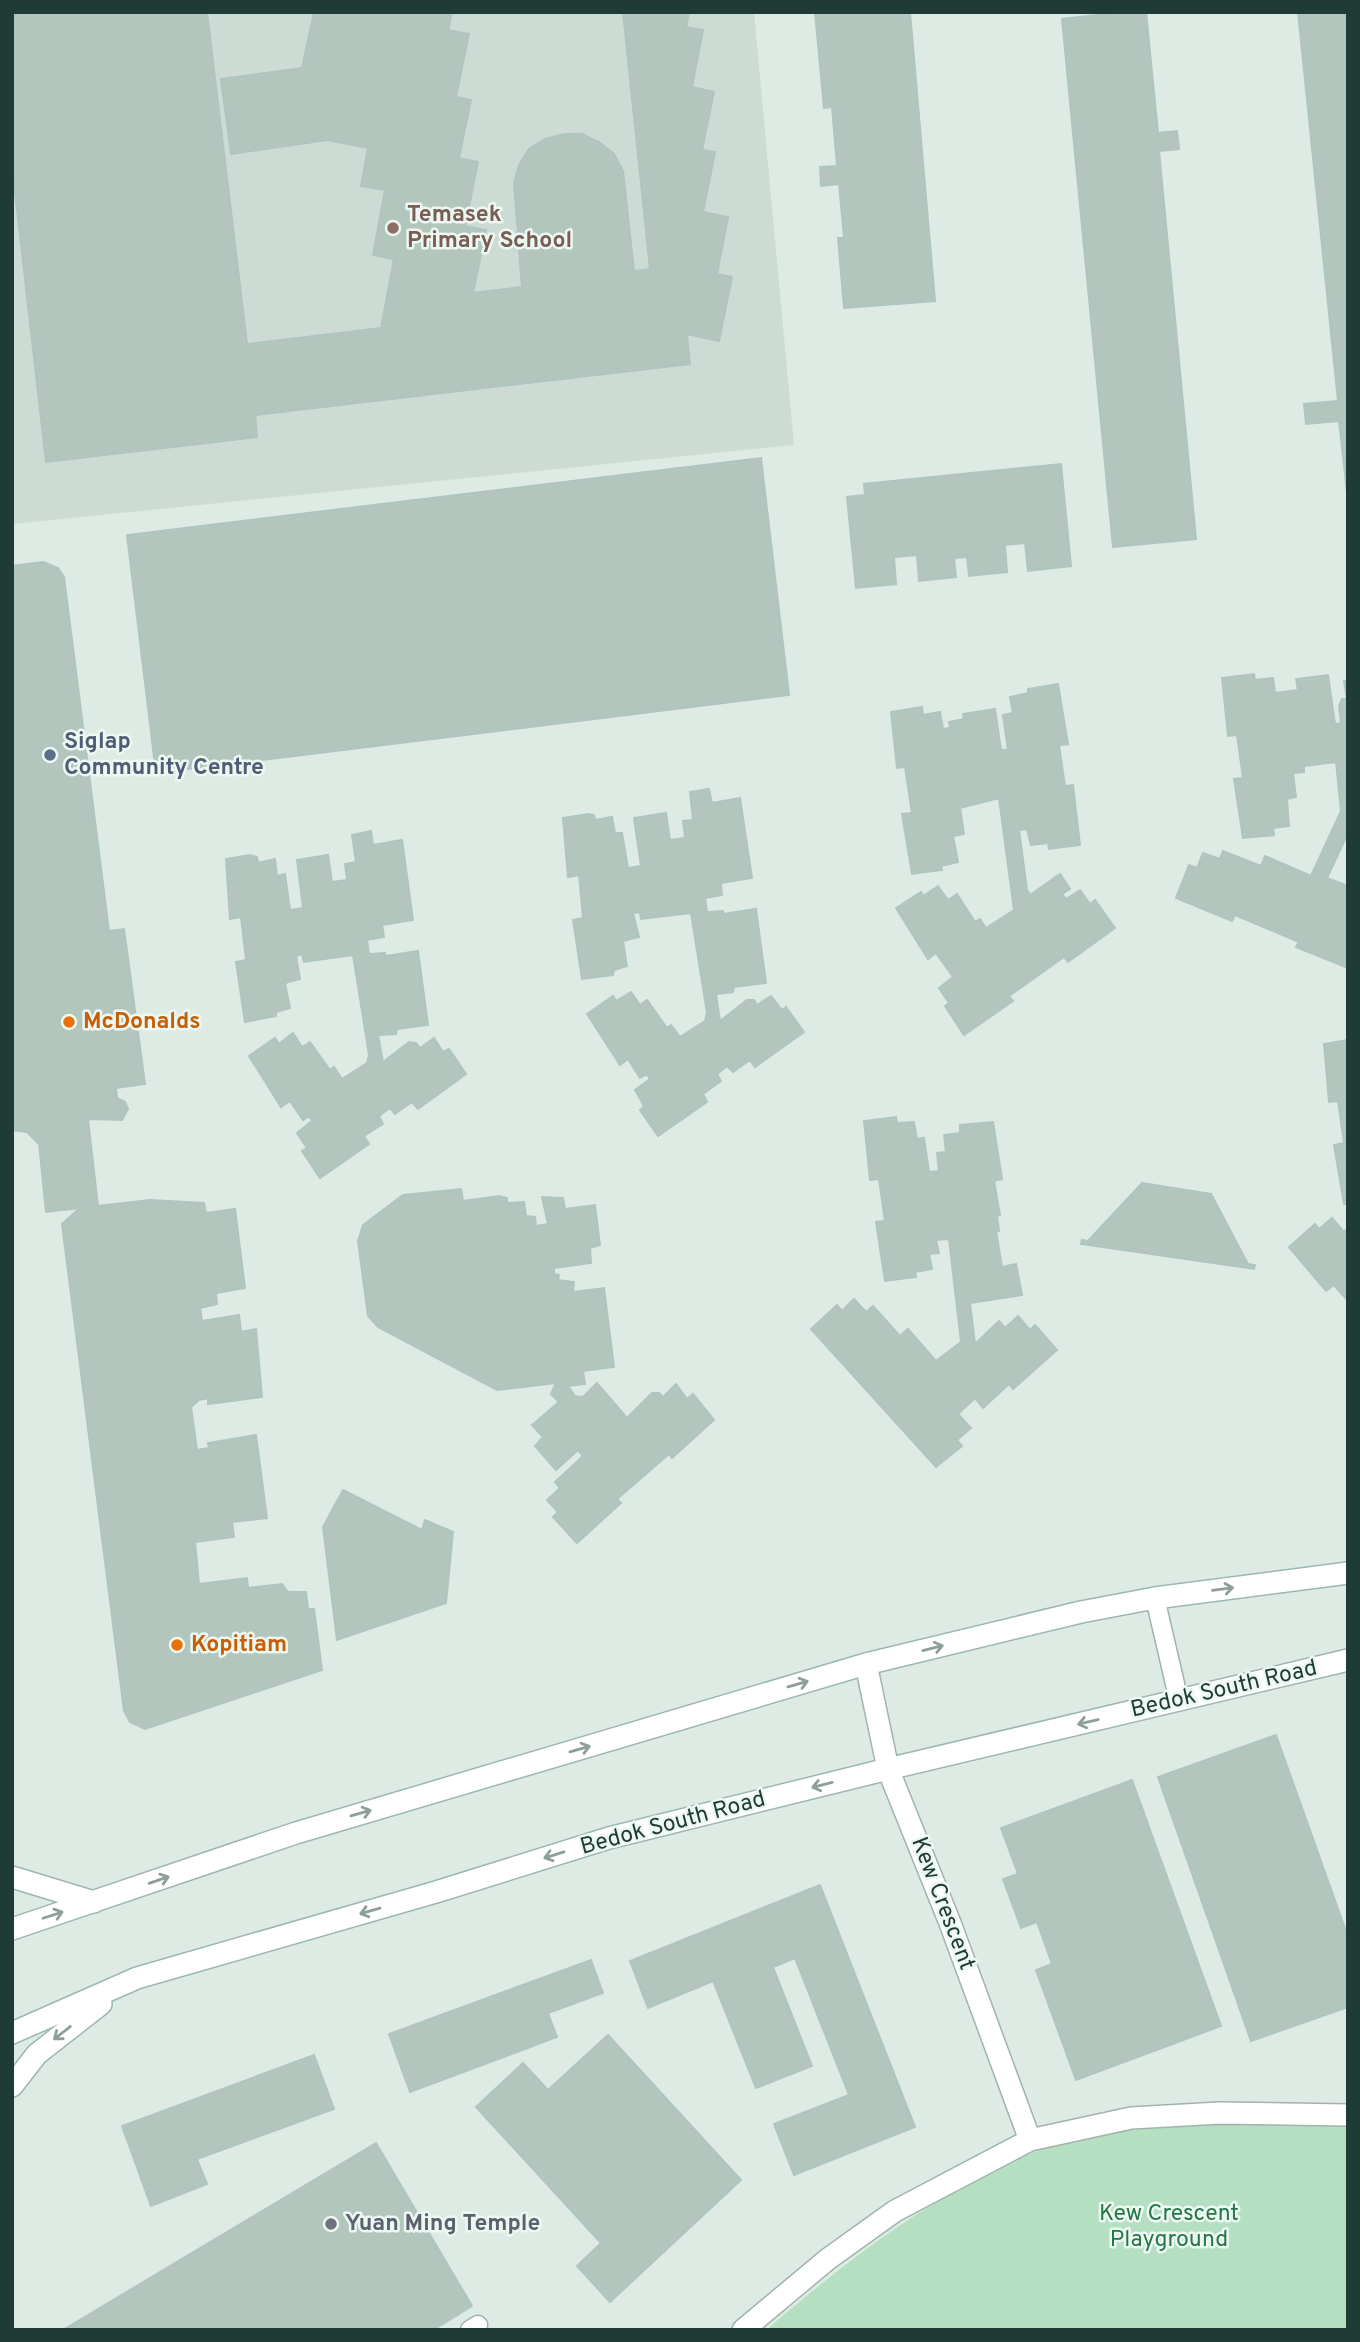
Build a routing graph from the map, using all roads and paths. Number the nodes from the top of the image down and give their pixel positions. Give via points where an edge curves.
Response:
1 (1348, 1573) edge
2 (1155, 1598) junction
3 (1348, 1660) edge
4 (866, 1664) junction
5 (1178, 1701) junction
6 (888, 1769) junction
7 (12, 1877) edge
8 (94, 1902) junction
9 (12, 1929) edge
10 (137, 1978) junction
11 (12, 2033) edge
12 (12, 2086) edge
13 (1348, 2115) edge
14 (1030, 2140) junction
15 (743, 2330) edge

2 -> 1 main road
4 -> 2 main road
2 - 5 lane
3 - 5 main road, Bedok South Road
4 - 6 main road, Kew Crescent
8 -> 4 main road via 296,1833
5 -> 6 main road, Bedok South Road
6 -> 10 main road, Bedok South Road via 609,1838
6 - 14 main road, Kew Crescent
7 - 8 main road
9 -> 8 main road
10 - 11 main road, Bedok South Road
10 -> 12 main road via 37,2054
13 - 14 main road via 1220,2113 1130,2118
14 - 15 main road via 886,2217

